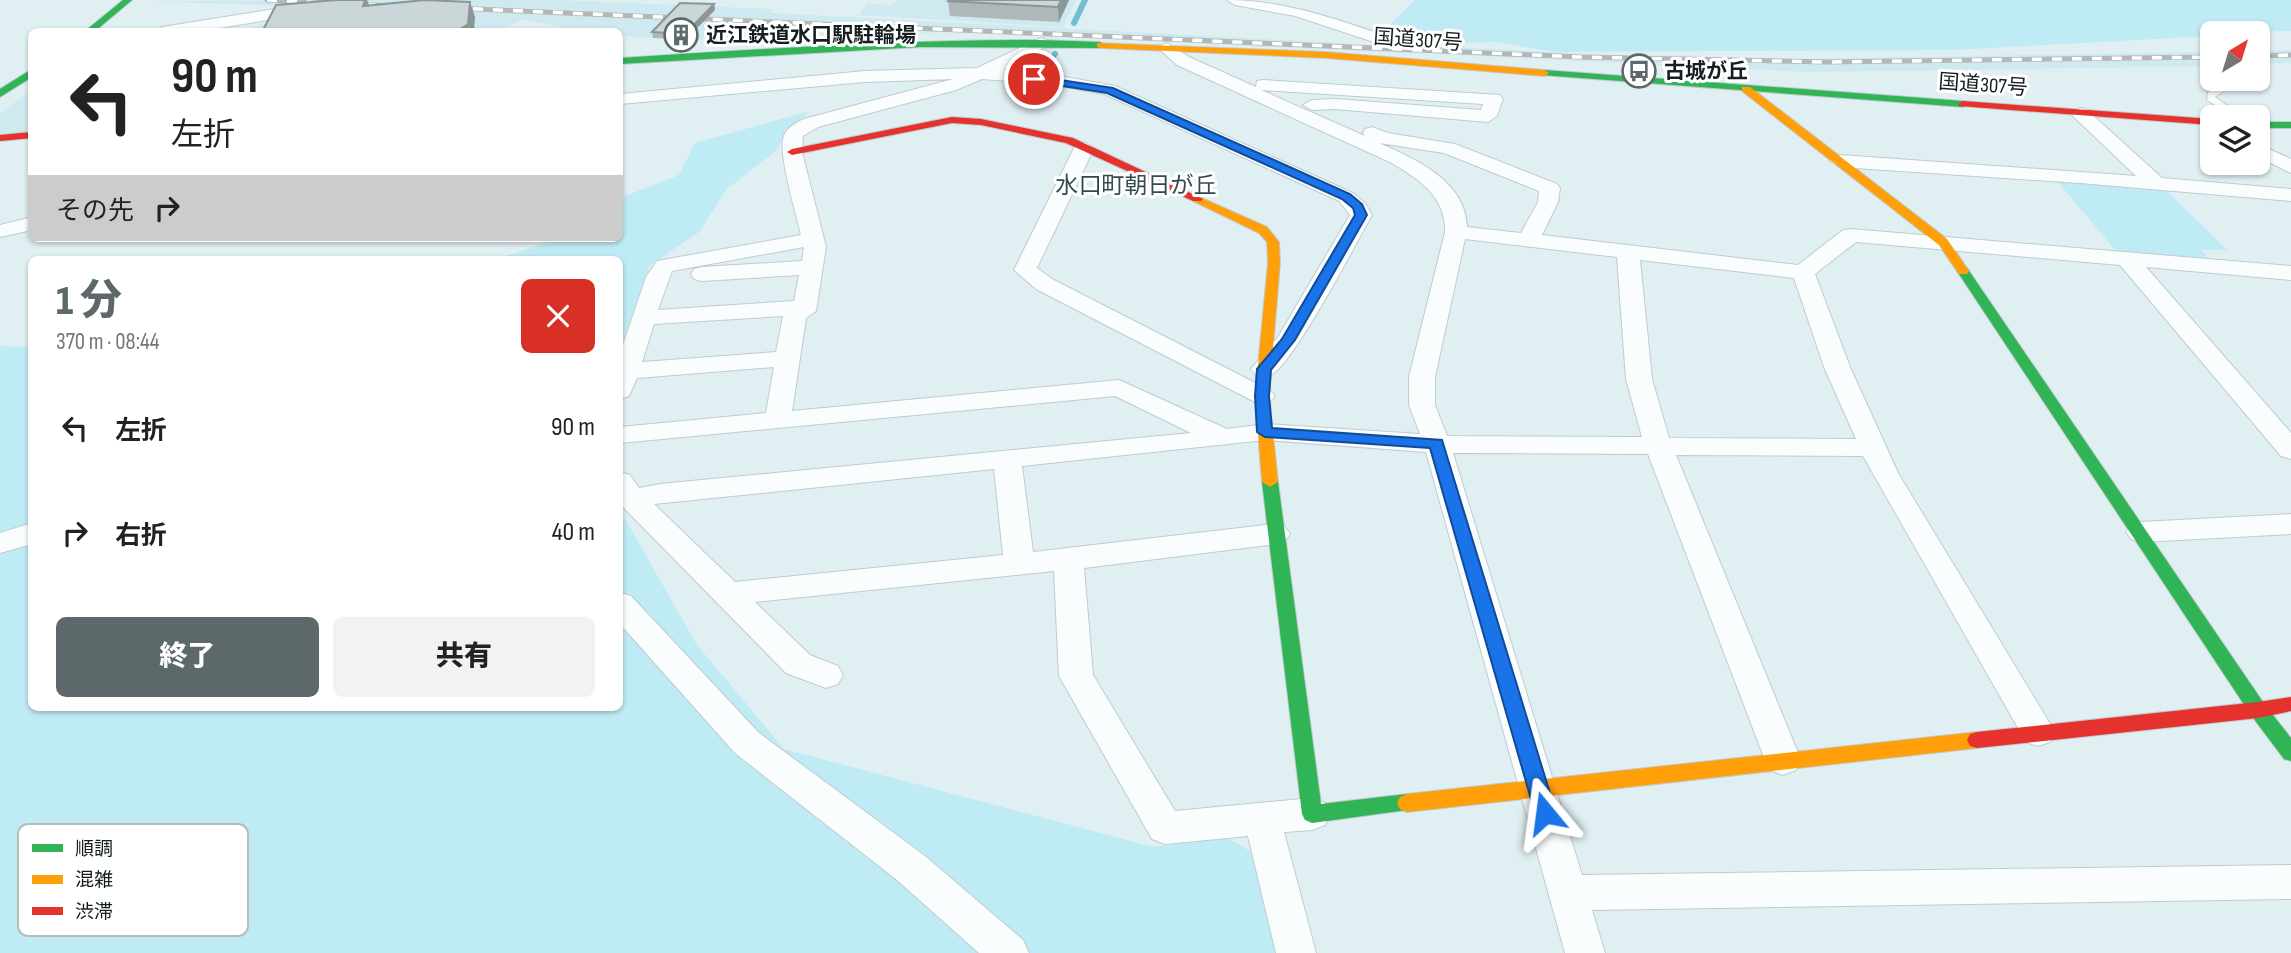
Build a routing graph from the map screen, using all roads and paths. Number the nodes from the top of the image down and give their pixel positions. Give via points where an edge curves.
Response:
1 (128, 0) edge
2 (360, 0) edge
3 (1235, 0) edge
4 (93, 28) edge
5 (187, 28) edge
6 (1041, 43) junction
7 (1392, 43) dead end
8 (1166, 48) junction
9 (623, 61) edge
10 (977, 73) junction
11 (28, 75) edge
12 (1263, 85) junction
13 (1745, 89) junction
14 (2218, 91) edge
15 (0, 94) edge
16 (623, 99) edge
17 (2221, 105) edge
18 (1312, 106) junction
19 (2080, 113) junction
20 (2200, 121) edge
21 (2270, 125) edge
22 (2291, 125) edge
23 (28, 135) edge
24 (0, 138) edge
25 (1084, 148) junction
26 (792, 152) junction
27 (2270, 156) edge
28 (1840, 161) junction
29 (2291, 167) edge
30 (2157, 184) junction
31 (2291, 195) edge
32 (28, 224) edge
33 (0, 231) edge
34 (1456, 232) junction
35 (813, 239) junction
36 (1528, 241) junction
37 (1942, 242) junction
38 (1628, 252) junction
39 (2126, 258) junction
40 (812, 267) junction
41 (1803, 272) junction
42 (2287, 275) edge
43 (657, 277) junction
44 (805, 307) junction
45 (644, 318) junction
46 (786, 359) junction
47 (1264, 369) junction
48 (623, 381) edge
49 (1262, 396) junction
50 (778, 419) junction
51 (1265, 432) junction
52 (623, 436) edge
53 (1224, 438) junction
54 (1437, 444) junction
55 (1658, 445) junction
56 (1872, 448) junction
57 (2291, 450) edge
58 (1007, 460) junction
59 (626, 490) edge
60 (2291, 524) edge
61 (2141, 532) junction
62 (28, 534) edge
63 (1275, 534) junction
64 (0, 543) edge
65 (1068, 559) junction
66 (1019, 563) junction
67 (728, 594) junction
68 (623, 607) edge
69 (826, 675) dead end
70 (2291, 704) edge
71 (2258, 710) junction
72 (2038, 732) junction
73 (2291, 753) edge
74 (1783, 760) junction
75 (1538, 787) junction
76 (1312, 814) junction
77 (1262, 819) junction
78 (2291, 882) edge
79 (1568, 893) junction
80 (1009, 953) edge
81 (1296, 953) edge
82 (1585, 953) edge

1 - 4 main road
2 - 5 street
3 - 7 street via 1298,12
6 - 8 main road, 国道307号
6 - 9 main road, 国道307号 via 858,46
6 - 10 street
8 - 12 street via 1198,56
8 - 13 main road, 国道307号 via 1352,57
8 - 34 street via 1183,61 1422,172 1454,208
10 - 16 street
10 - 26 street via 950,86 799,128 790,139
10 - 47 street via 1109,90 1346,197 1358,207 1361,215 1288,340
11 - 15 main road
12 - 18 street
12 - 18 street via 1494,99 1488,116
13 - 19 main road, 国道307号
13 - 28 main road
14 - 17 lane via 2210,98
18 - 36 street via 1383,138 1448,148 1550,188 1548,202
19 - 20 main road, 国道307号
19 - 30 street
21 - 22 main road
23 - 24 main road
25 - 26 main road via 1054,136 952,120
25 - 47 main road via 1263,230 1273,242
25 - 49 street via 1025,270
26 - 35 street
27 - 29 street
28 - 30 street
28 - 37 main road
30 - 31 street
32 - 33 street
34 - 36 street
34 - 54 street via 1422,377 1422,405
35 - 40 street
35 - 43 street via 665,266
36 - 38 street
37 - 39 street
37 - 41 street via 1851,235
37 - 61 main road
38 - 41 street
38 - 55 street via 1639,379
39 - 42 street
39 - 57 street
40 - 43 street
40 - 44 street
41 - 56 street
43 - 45 street
44 - 45 street
44 - 46 street via 795,314
45 - 48 street
46 - 48 street
46 - 50 street
47 - 49 main road
49 - 51 main road
50 - 52 street
50 - 53 street via 1119,388
51 - 53 street
51 - 54 street
51 - 63 main road
53 - 58 street
54 - 55 street
54 - 75 street
55 - 56 street
55 - 74 street
56 - 72 street
58 - 59 street via 660,492
58 - 66 street
59 - 67 street
60 - 61 street
61 - 71 main road
62 - 64 street
63 - 65 street
63 - 76 main road
65 - 66 street
65 - 77 street via 1076,676 1165,828
66 - 67 street
67 - 69 street via 798,664
68 - 80 street via 747,743 911,868
70 - 71 main road
71 - 72 main road
71 - 73 main road
72 - 74 main road
74 - 75 main road
75 - 76 main road
75 - 79 street
76 - 77 street
77 - 81 street
78 - 79 street
79 - 82 street

